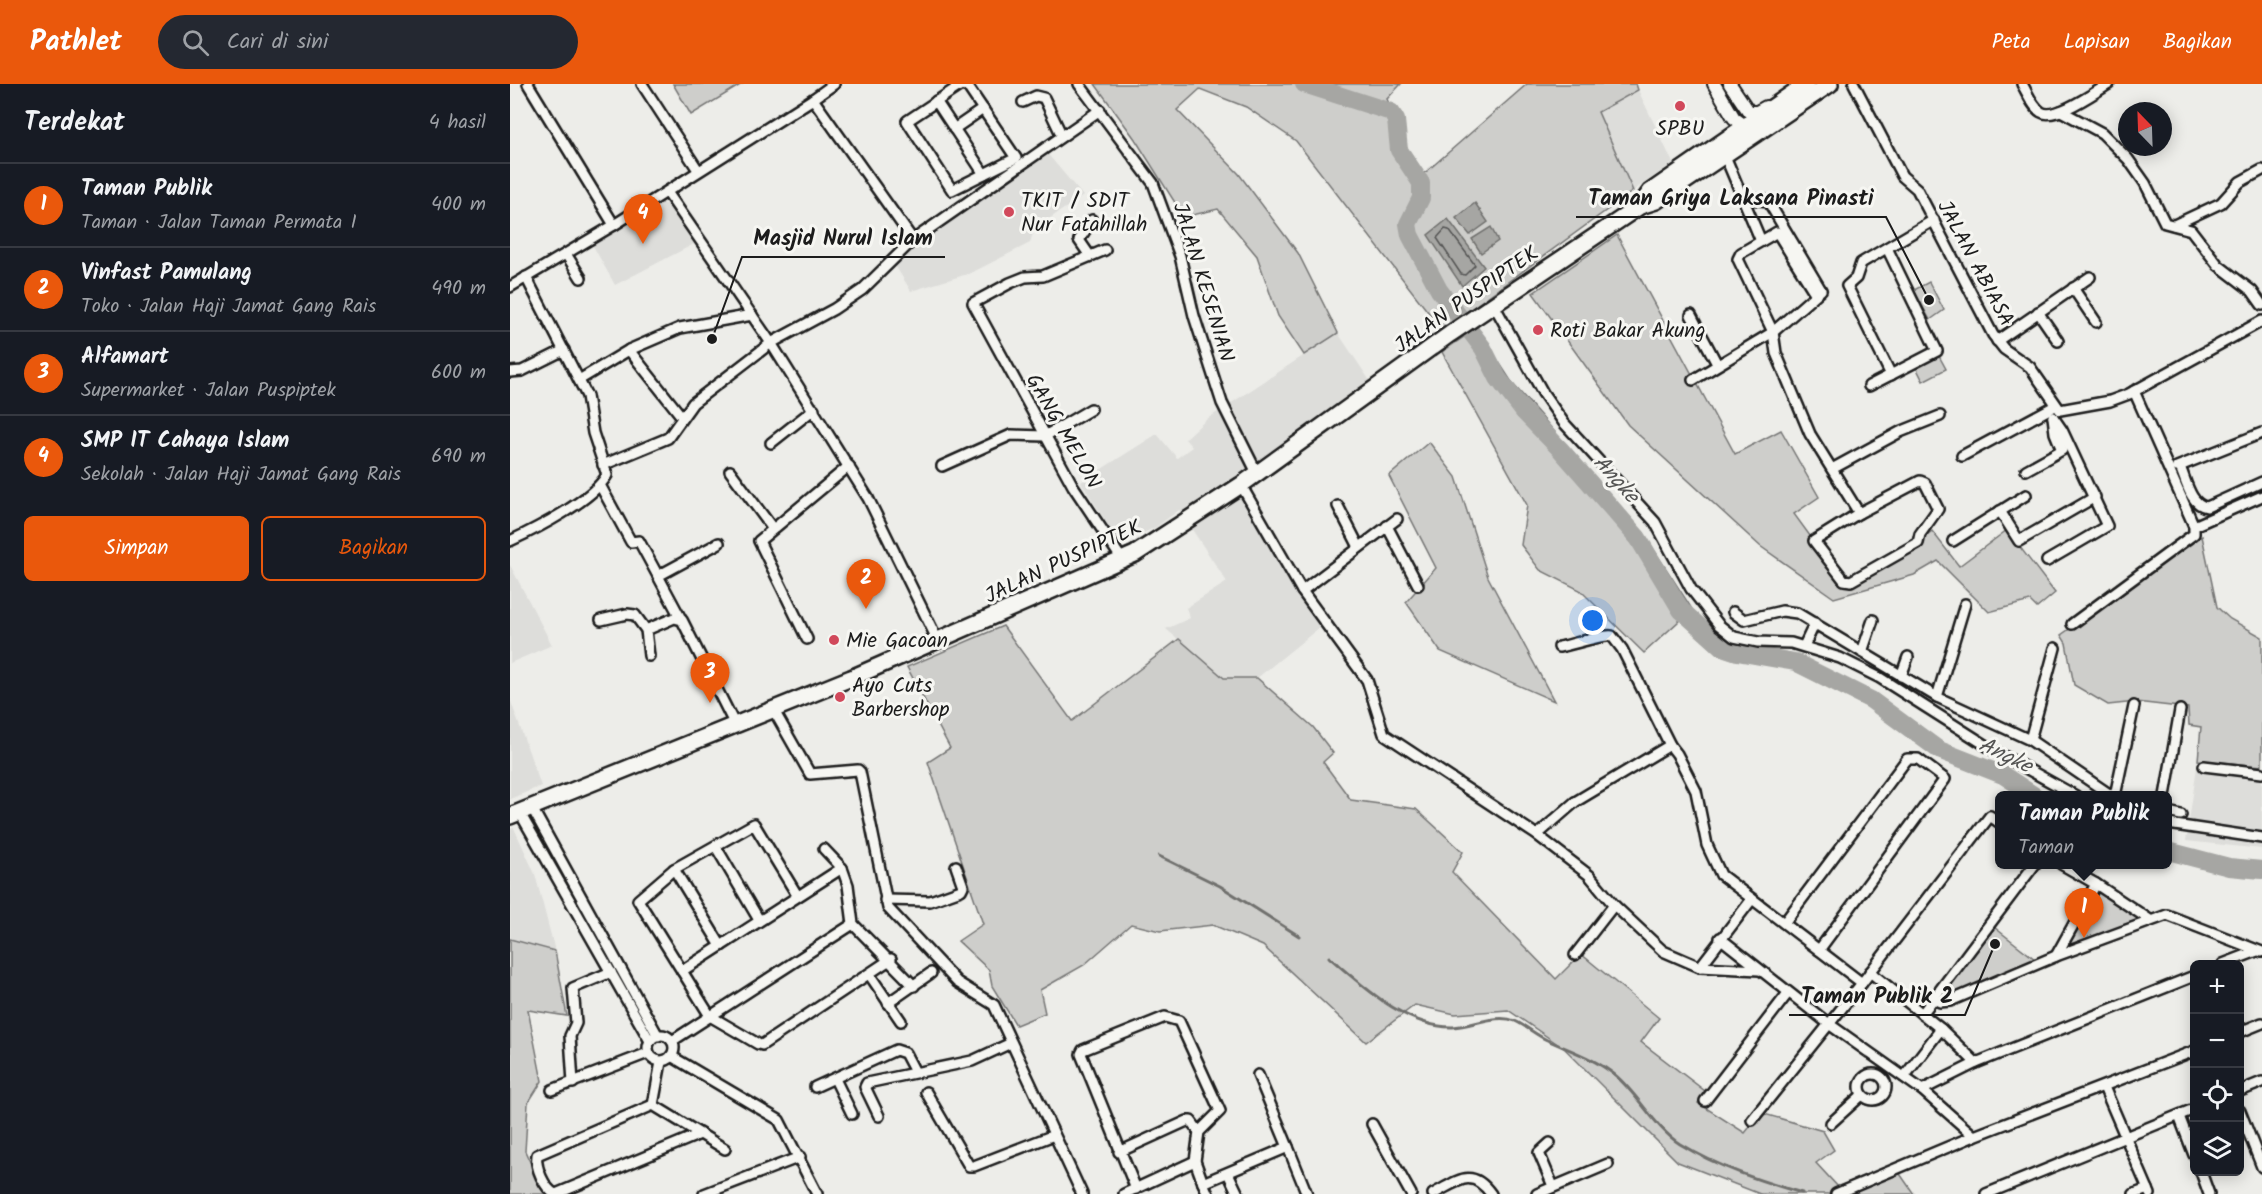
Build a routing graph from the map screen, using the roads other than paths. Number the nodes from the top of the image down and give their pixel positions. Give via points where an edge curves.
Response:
1 (528, 84) edge
2 (642, 84) edge
3 (834, 84) edge
4 (1079, 84) edge
5 (1714, 84) edge
6 (1730, 84) edge
7 (1806, 84) edge
8 (1830, 84) edge
9 (1854, 84) edge
10 (2022, 84) edge
11 (2109, 84) edge
12 (1789, 96) junction
13 (813, 99) junction
14 (936, 101) junction
15 (1023, 102) dead end
16 (983, 109) junction
17 (1100, 110) junction
18 (2061, 111) junction
19 (1743, 127) junction
20 (954, 129) junction
21 (1759, 133) junction
22 (1062, 136) junction
23 (1725, 156) junction
24 (698, 170) junction
25 (2262, 170) edge
26 (984, 174) junction
27 (968, 182) junction
28 (667, 192) junction
29 (976, 194) junction
30 (1744, 198) junction
31 (1640, 206) junction
32 (1092, 220) dead end
33 (1934, 220) junction
34 (614, 225) junction
35 (2172, 226) junction
36 (913, 240) junction
37 (1761, 241) junction
38 (1887, 248) junction
39 (1105, 250) dead end
40 (566, 254) junction
41 (1090, 256) junction
42 (526, 277) junction
43 (2090, 277) dead end
44 (581, 278) dead end
45 (510, 287) edge
46 (2073, 288) junction
47 (1813, 290) dead end
48 (2262, 305) edge
49 (1490, 307) junction
50 (2038, 312) junction
51 (752, 315) junction
52 (1690, 315) dead end
53 (2262, 321) edge
54 (2096, 322) dead end
55 (1773, 332) junction
56 (2058, 340) dead end
57 (1997, 341) junction
58 (771, 343) junction
59 (564, 350) junction
60 (629, 351) junction
61 (1717, 364) junction
62 (510, 372) edge
63 (1891, 375) junction
64 (579, 380) junction
65 (1693, 380) dead end
66 (1869, 386) dead end
67 (2134, 391) junction
68 (2055, 406) junction
69 (814, 409) junction
70 (1091, 409) dead end
71 (1940, 416) dead end
72 (682, 417) junction
73 (2053, 417) junction
74 (2262, 433) edge
75 (1046, 436) junction
76 (771, 443) dead end
77 (1962, 456) dead end
78 (2166, 464) junction
79 (603, 465) junction
80 (849, 466) junction
81 (942, 466) dead end
82 (2180, 466) junction
83 (1832, 469) junction
84 (2026, 470) dead end
85 (730, 471) dead end
86 (1257, 473) junction
87 (2262, 482) edge
88 (600, 485) junction
89 (1241, 485) junction
90 (2026, 495) dead end
91 (2262, 496) edge
92 (2095, 497) junction
93 (1338, 506) dead end
94 (2000, 511) junction
95 (1859, 513) junction
96 (1397, 519) dead end
97 (1387, 526) junction
98 (2194, 526) junction
99 (773, 529) junction
100 (1953, 541) dead end
101 (510, 542) edge
102 (719, 543) dead end
103 (1359, 547) junction
104 (1123, 561) junction
105 (2047, 561) dead end
106 (658, 576) junction
107 (1418, 585) dead end
108 (1302, 591) junction
109 (1965, 604) dead end
110 (1733, 612) dead end
111 (680, 617) junction
112 (601, 620) dead end
113 (1873, 620) dead end
114 (1815, 623) junction
115 (2072, 624) dead end
116 (646, 630) junction
117 (807, 639) dead end
118 (938, 641) junction
119 (1559, 646) dead end
120 (1804, 646) junction
121 (2055, 648) dead end
122 (1862, 652) junction
123 (649, 656) dead end
124 (1908, 657) dead end
125 (1901, 676) junction
126 (1937, 697) junction
127 (2134, 706) dead end
128 (773, 709) junction
129 (2180, 710) dead end
130 (735, 725) junction
131 (2030, 740) junction
132 (1670, 745) junction
133 (2204, 766) dead end
134 (2262, 773) edge
135 (2069, 791) edge
136 (2108, 791) edge
137 (2115, 791) edge
138 (2166, 791) edge
139 (517, 812) edge
140 (2172, 813) edge
141 (2181, 815) dead end
142 (1995, 820) edge
143 (2172, 825) edge
144 (1537, 835) junction
145 (2262, 838) edge
146 (716, 847) junction
147 (824, 849) dead end
148 (956, 866) dead end
149 (842, 868) junction
150 (674, 869) junction
151 (2031, 869) edge
152 (2070, 869) edge
153 (2096, 884) junction
154 (797, 895) junction
155 (1752, 899) junction
156 (885, 900) junction
157 (1614, 905) junction
158 (590, 913) junction
159 (581, 920) junction
160 (759, 920) junction
161 (2150, 920) junction
162 (1784, 923) junction
163 (853, 924) junction
164 (1720, 938) junction
165 (721, 946) junction
166 (1819, 950) junction
167 (2259, 952) edge
168 (1575, 956) dead end
169 (2056, 956) junction
170 (891, 959) junction
171 (2235, 960) edge
172 (1700, 967) junction
173 (1759, 969) junction
174 (682, 971) junction
175 (611, 972) junction
176 (1870, 972) junction
177 (869, 974) junction
178 (931, 974) dead end
179 (2190, 978) edge
180 (1862, 983) junction
181 (914, 986) junction
182 (1788, 993) junction
183 (1934, 999) junction
184 (888, 1003) junction
185 (1922, 1014) junction
186 (710, 1016) junction
187 (901, 1021) dead end
188 (2262, 1023) edge
189 (1829, 1024) junction
190 (1941, 1029) junction
191 (2244, 1030) edge
192 (654, 1038) junction
193 (672, 1041) junction
194 (1011, 1043) junction
195 (648, 1053) junction
196 (2190, 1053) edge
197 (671, 1056) junction
198 (661, 1062) junction
199 (1976, 1063) junction
200 (1888, 1066) junction
201 (915, 1072) junction
202 (1258, 1075) dead end
203 (1880, 1076) junction
204 (1904, 1077) junction
205 (835, 1078) junction
206 (2262, 1082) edge
207 (573, 1083) junction
208 (815, 1087) dead end
209 (2104, 1088) junction
210 (2244, 1089) edge
211 (552, 1090) dead end
212 (1922, 1090) junction
213 (926, 1092) dead end
214 (1862, 1095) junction
215 (1705, 1101) dead end
216 (653, 1105) junction
217 (2190, 1111) edge
218 (852, 1114) dead end
219 (879, 1116) dead end
220 (2179, 1116) junction
221 (2244, 1119) edge
222 (1752, 1120) dead end
223 (1831, 1123) dead end
224 (1372, 1124) dead end
225 (1199, 1132) junction
226 (700, 1134) junction
227 (1054, 1135) junction
228 (1974, 1136) junction
229 (2126, 1139) junction
230 (1550, 1143) dead end
231 (2190, 1145) edge
232 (2258, 1145) edge
233 (1288, 1147) junction
234 (724, 1149) dead end
235 (1119, 1152) junction
236 (800, 1157) junction
237 (1195, 1161) junction
238 (1608, 1164) dead end
239 (2262, 1167) edge
240 (1228, 1173) junction
241 (2203, 1176) edge
242 (1203, 1183) junction
243 (1553, 1186) junction
244 (1142, 1189) edge
245 (2149, 1191) edge
246 (1841, 1193) edge
247 (555, 1194) edge
248 (704, 1194) edge
249 (817, 1194) edge
250 (1082, 1194) edge
251 (1124, 1194) edge
252 (1208, 1194) edge
253 (1238, 1194) edge
254 (1307, 1194) edge
255 (1411, 1194) edge
256 (1433, 1194) edge
257 (1491, 1194) edge
258 (1537, 1194) edge
259 (1986, 1194) edge
260 (2134, 1194) edge
261 (2210, 1194) edge

1 - 34 street
2 - 24 street
3 - 13 street
4 - 17 street, JALAN KESENIAN
5 - 19 street
6 - 12 street via 1749,112
7 - 12 main road, JALAN PUSPIPTEK
8 - 21 main road, JALAN PUSPIPTEK
9 - 33 street, JALAN ABIASA via 1902,176 1917,189
10 - 18 street via 2043,113
11 - 18 street
12 - 19 main road, JALAN PUSPIPTEK
13 - 24 street
13 - 36 street
14 - 16 street via 964,84
14 - 20 street
14 - 27 street via 907,123 950,190
15 - 22 street via 1036,96 1044,98
16 - 20 street
16 - 26 street via 1016,158
17 - 22 street
17 - 86 street, JALAN KESENIAN via 1153,183 1180,256 1222,404
18 - 35 street via 2102,133 2128,159 2145,183 2161,219
19 - 21 street
19 - 31 main road, JALAN PUSPIPTEK via 1650,192
20 - 26 street
21 - 23 main road, JALAN PUSPIPTEK
22 - 29 street
23 - 30 street
23 - 31 main road, JALAN PUSPIPTEK via 1656,201
24 - 28 street
25 - 35 street via 2240,182 2222,203
26 - 27 street
27 - 29 street
28 - 34 street
28 - 51 street
29 - 36 street
30 - 37 street
30 - 55 street via 1768,201 1821,290
31 - 49 main road, JALAN PUSPIPTEK
32 - 41 street via 1079,240
33 - 38 street
33 - 57 street, JALAN ABIASA
34 - 40 street
35 - 48 street via 2191,230 2218,265 2252,291
36 - 58 street via 862,290
37 - 47 street via 1777,232
37 - 55 street via 1738,259
38 - 63 street via 1861,262 1856,278 1847,286
38 - 63 street via 1937,347 1934,354
39 - 41 street
40 - 42 street
40 - 44 street
41 - 75 street, GANG MELON via 1043,276 1010,283 973,303
42 - 45 street
42 - 59 street
43 - 46 street
46 - 50 street
46 - 54 street
49 - 86 main road, JALAN PUSPIPTEK
49 - 120 street via 1564,423 1655,522 1691,590 1719,625 1734,637
50 - 56 street
50 - 57 street
51 - 58 street
51 - 60 street via 685,326
52 - 61 street
53 - 67 street
55 - 61 street
55 - 83 street via 1776,353 1810,434
57 - 68 street, JALAN ABIASA via 2030,367
58 - 69 street
58 - 72 street via 700,397
59 - 62 street via 522,371
59 - 64 street
60 - 64 street
60 - 72 street
61 - 65 street
63 - 66 street
64 - 79 street via 587,396
67 - 68 street via 2074,409
67 - 78 street
68 - 73 street
68 - 77 street
69 - 76 street
69 - 80 street
70 - 75 street
71 - 83 street via 1900,432
72 - 79 street via 663,441
73 - 84 street via 2062,450
73 - 92 street
74 - 82 street
75 - 81 street via 1011,435
75 - 104 street, GANG MELON via 1073,486
78 - 82 street
78 - 98 street
79 - 88 street via 607,475
80 - 99 street
80 - 118 street
82 - 87 street via 2201,507
83 - 95 street
85 - 99 street
86 - 89 main road, JALAN PUSPIPTEK
88 - 101 street
88 - 106 street via 631,542 639,541
89 - 104 main road, JALAN PUSPIPTEK
89 - 108 street
90 - 94 street
91 - 98 street
92 - 94 street via 2019,541
92 - 105 street via 2107,526
93 - 103 street
94 - 100 street
95 - 95 street via 1920,481 1925,483 1938,509 1918,543 1851,581 1844,580 1814,541
96 - 97 street
97 - 103 street
97 - 107 street
98 - 115 street via 2191,538
99 - 117 street via 759,543
102 - 106 street
103 - 108 street
104 - 118 main road, JALAN PUSPIPTEK
106 - 111 street
108 - 144 street via 1367,680 1384,734
109 - 126 street
110 - 114 street via 1744,620 1782,611 1797,613
111 - 116 street
111 - 130 street
112 - 116 street via 635,615
113 - 122 street
114 - 120 street
114 - 122 street
116 - 123 street
118 - 128 main road, JALAN PUSPIPTEK
119 - 132 street via 1612,636
120 - 135 street via 1880,678 1995,751
121 - 131 street
122 - 125 street
124 - 125 street
125 - 126 street
126 - 131 street
127 - 137 street
128 - 130 main road, JALAN PUSPIPTEK
128 - 156 street via 810,774 860,772
129 - 138 street
130 - 139 main road, JALAN PUSPIPTEK
131 - 136 street
132 - 144 street via 1575,802
132 - 155 street via 1696,791 1713,864
133 - 134 street
139 - 158 street
139 - 159 street
140 - 141 street
142 - 176 street via 1990,816
143 - 145 street
144 - 157 street via 1589,875
146 - 150 street
146 - 154 street via 751,824 757,825
146 - 160 street
147 - 149 street
148 - 156 street via 961,890 930,901
149 - 154 street
149 - 163 street
150 - 165 street
150 - 174 street via 638,900
151 - 183 street
152 - 153 street
153 - 161 street
153 - 169 street
154 - 160 street
155 - 162 street
155 - 164 street
156 - 194 street via 889,911 957,982 994,1005
157 - 168 street
157 - 172 street via 1663,951
158 - 159 street
158 - 192 street
159 - 175 street
160 - 165 street
161 - 167 street via 2167,915 2178,917
161 - 169 street
162 - 166 street
162 - 166 street via 1907,759 1918,759 1944,779
163 - 170 street
163 - 186 street
164 - 172 street
164 - 173 street
165 - 174 street
166 - 180 street
167 - 171 street
169 - 183 street via 1950,1001
170 - 177 street
170 - 181 street
172 - 173 street
173 - 182 street
174 - 186 street
175 - 192 street
175 - 207 street via 573,988
176 - 180 street
176 - 185 street
177 - 184 street
177 - 186 street via 762,1045
178 - 181 street
179 - 199 street
180 - 189 street
181 - 184 street
182 - 189 street
182 - 215 street
183 - 185 street
184 - 187 street
185 - 190 street
186 - 193 street
188 - 191 street
189 - 200 street
189 - 222 street
190 - 199 street
190 - 204 street
192 - 193 street via 669,1037
192 - 195 street
193 - 197 street
194 - 201 street via 972,1061
194 - 227 street
195 - 198 street
195 - 207 street
196 - 209 street
197 - 198 street
197 - 236 street via 779,1120
198 - 216 street
199 - 212 street
200 - 203 street
200 - 204 street
201 - 205 street via 905,1053 896,1050
201 - 219 street via 866,1084
202 - 233 street
203 - 214 street via 1864,1077 1859,1088
203 - 214 street via 1886,1086 1884,1094 1874,1101
204 - 212 street
205 - 208 street
205 - 218 street
206 - 210 street
207 - 211 street
209 - 228 street
209 - 229 street
212 - 228 street
213 - 227 street via 969,1166
214 - 223 street
216 - 226 street
216 - 247 street via 537,1155 548,1189
217 - 220 street
220 - 229 street
220 - 231 street
221 - 232 street
224 - 255 street
225 - 235 street via 1187,1121
225 - 235 street via 1220,1113 1217,1102 1179,1021 1158,1018 1082,1052
225 - 237 street
226 - 234 street
226 - 247 street
227 - 250 street
228 - 246 street
229 - 245 street
229 - 259 street
230 - 243 street via 1539,1153
232 - 239 street
233 - 240 street
233 - 254 street
235 - 244 street
236 - 248 street
236 - 249 street
237 - 242 street
237 - 244 street
238 - 243 street
240 - 242 street
240 - 253 street
241 - 261 street
242 - 252 street
243 - 258 street
244 - 251 street
245 - 260 street
256 - 257 street via 1469,1177 1477,1179

